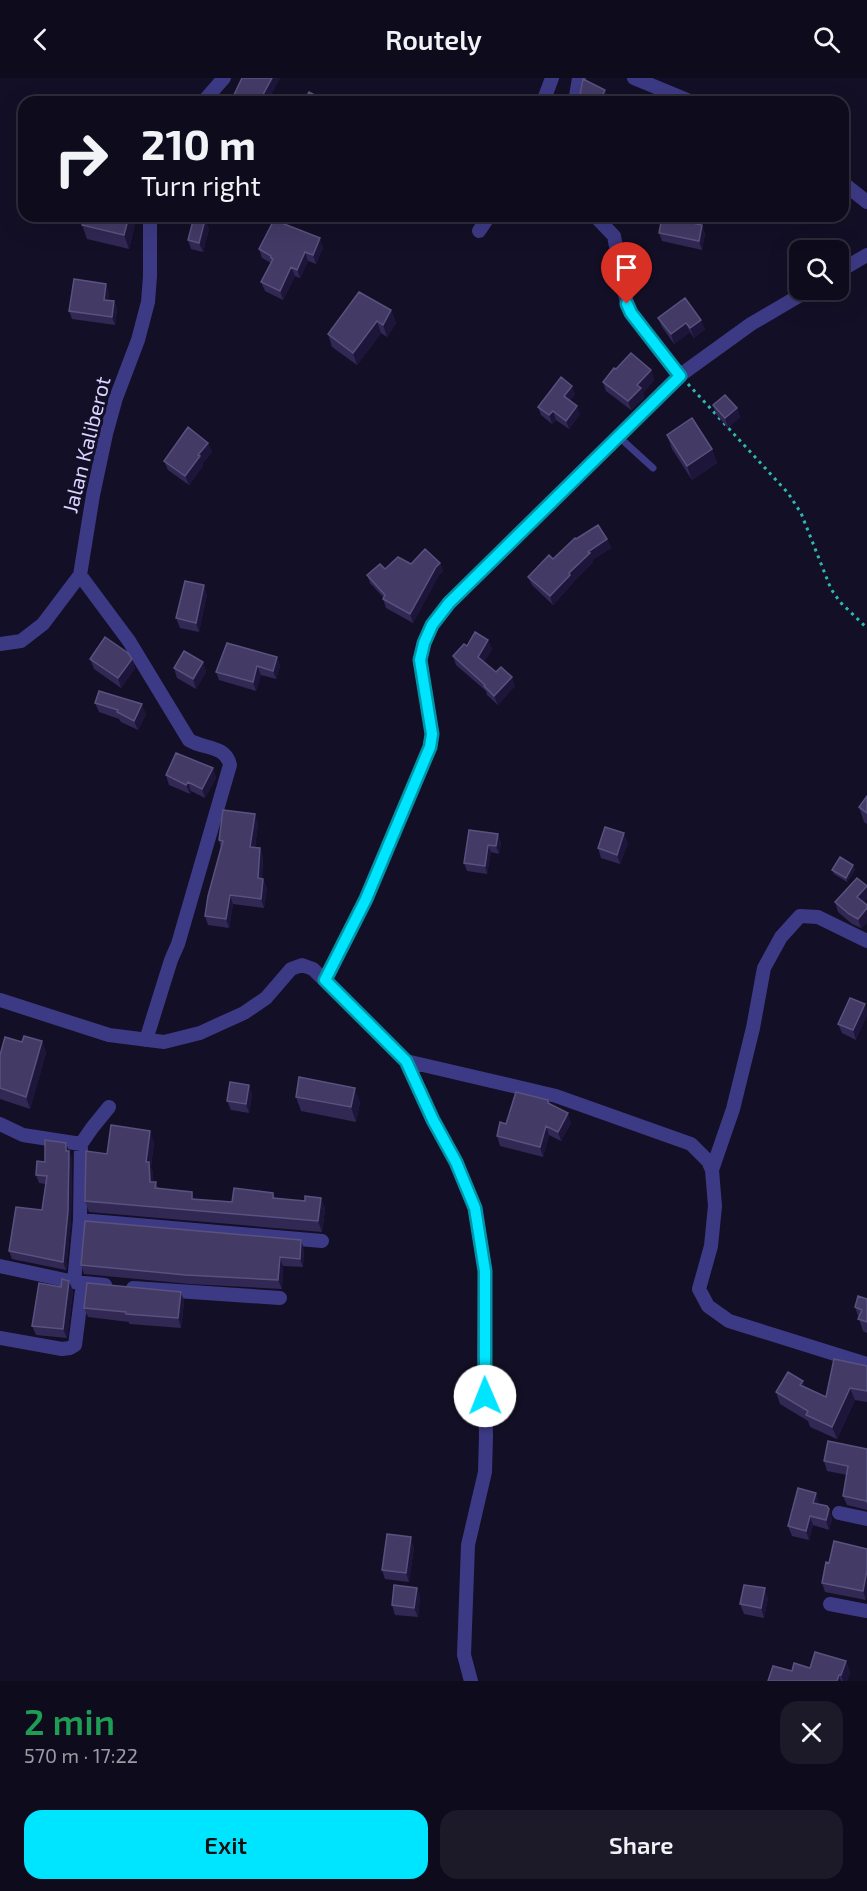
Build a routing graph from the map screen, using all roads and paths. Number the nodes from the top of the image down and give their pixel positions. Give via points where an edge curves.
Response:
1 (224, 78) edge
2 (552, 78) edge
3 (579, 78) edge
4 (634, 78) edge
5 (208, 96) edge
6 (545, 96) edge
7 (576, 96) edge
8 (678, 96) edge
9 (849, 188) edge
10 (867, 202) edge
11 (150, 222) edge
12 (485, 222) edge
13 (601, 222) edge
14 (479, 231) dead end
15 (867, 255) edge
16 (849, 266) edge
17 (792, 300) edge
18 (680, 376) junction
19 (618, 436) junction
20 (652, 468) dead end
21 (80, 575) junction
22 (867, 628) edge
23 (0, 645) edge
24 (867, 941) edge
25 (325, 980) junction
26 (0, 1000) edge
27 (146, 1040) junction
28 (406, 1061) junction
29 (109, 1107) dead end
30 (0, 1124) edge
31 (81, 1144) junction
32 (712, 1170) junction
33 (80, 1220) junction
34 (322, 1241) dead end
35 (0, 1266) edge
36 (78, 1283) junction
37 (280, 1298) dead end
38 (0, 1338) edge
39 (867, 1364) edge
40 (839, 1513) dead end
41 (867, 1519) edge
42 (830, 1604) dead end
43 (867, 1611) edge
44 (471, 1681) edge

1 - 5 street
2 - 6 street
3 - 7 street
4 - 8 street
9 - 10 street
11 - 21 street, Jalan Kaliberot via 148,302 106,434
12 - 14 street
13 - 18 street via 614,236 631,313
15 - 16 street
17 - 18 street
18 - 19 street
18 - 22 path via 788,493 801,513 831,590
19 - 20 lane
19 - 25 street via 449,603 432,625 420,660 432,734 430,747 366,899
21 - 23 street, Jalan Kaliberot via 44,624 21,641
21 - 27 street via 129,641 189,740 223,753 231,765
24 - 32 street via 818,917 800,916 781,937 764,968 733,1109
25 - 27 street via 302,965 291,969 266,998 244,1013 200,1033 164,1042
25 - 28 street
26 - 27 street via 109,1035
28 - 32 street via 556,1096 626,1119 691,1144
28 - 44 street via 475,1208 485,1271 485,1472 468,1545 464,1655
29 - 31 street
30 - 31 street via 23,1135
31 - 33 street
32 - 39 street via 711,1246 699,1289 708,1306 729,1321
33 - 34 street
33 - 36 street
35 - 36 street
36 - 37 street
36 - 38 street via 75,1345 62,1349
40 - 41 street
42 - 43 street

